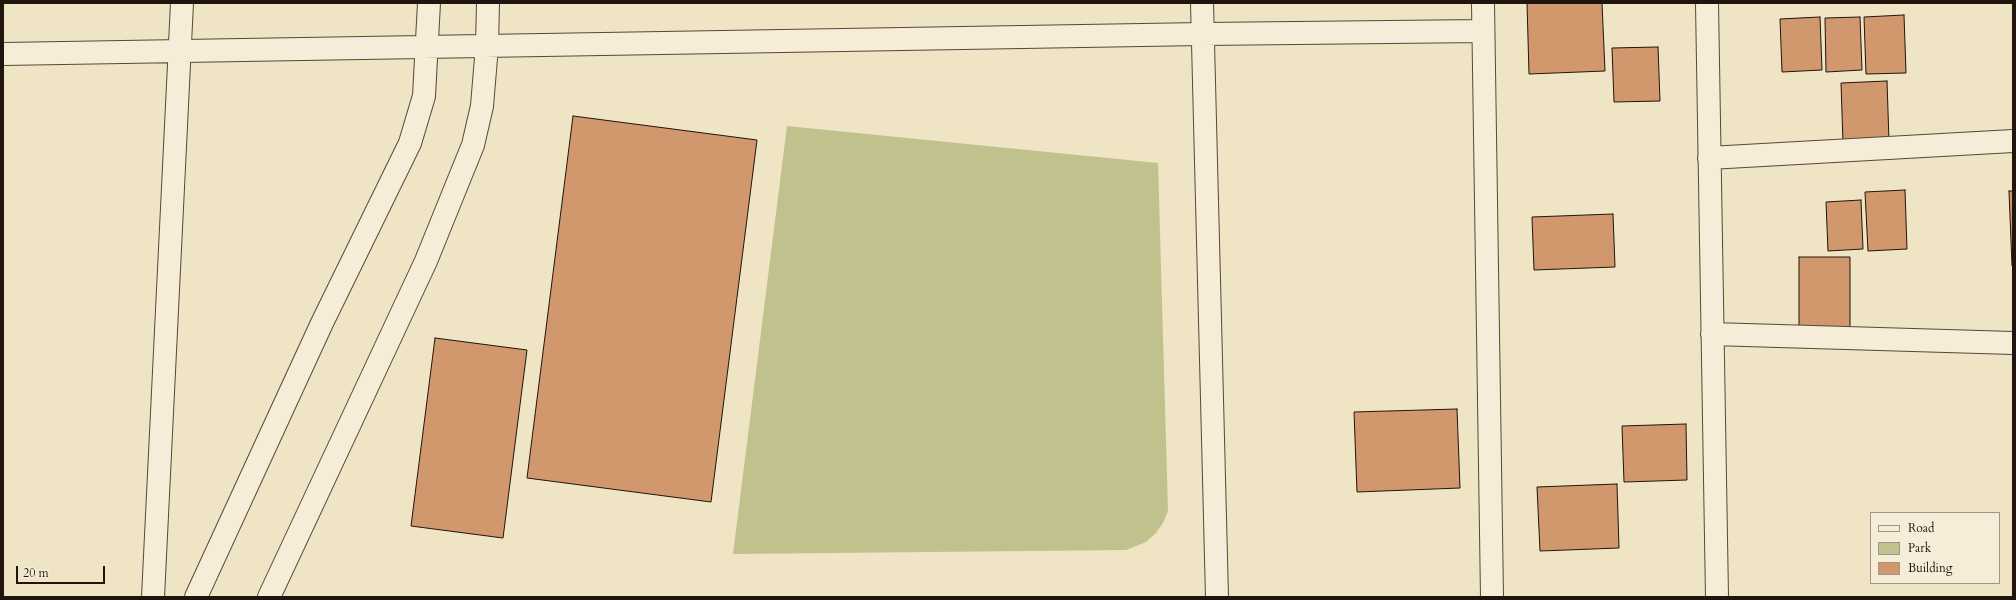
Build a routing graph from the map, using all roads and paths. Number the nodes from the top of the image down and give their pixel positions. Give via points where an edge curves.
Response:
1 (182, 3) edge
2 (429, 3) edge
3 (488, 3) edge
4 (1202, 3) edge
5 (1483, 3) edge
6 (1707, 3) edge
7 (1484, 31) junction
8 (1202, 34) junction
9 (428, 46) junction
10 (487, 46) junction
11 (180, 52) junction
12 (3, 54) edge
13 (2013, 141) edge
14 (1709, 158) junction
15 (1712, 334) junction
16 (2013, 342) edge
17 (153, 597) edge
18 (196, 597) edge
19 (269, 597) edge
20 (1217, 597) edge
21 (1492, 597) edge
22 (1717, 597) edge

1 - 11 street
2 - 9 street
3 - 10 street
4 - 8 street
5 - 7 street
6 - 14 street
7 - 8 street
7 - 21 street
8 - 10 street
8 - 20 street
9 - 10 street
9 - 11 street
9 - 18 street via 424,96 410,143 322,324
10 - 19 street via 482,106 473,144 426,261
11 - 12 street
11 - 17 street
13 - 14 street
14 - 15 street
15 - 16 street
15 - 22 street

